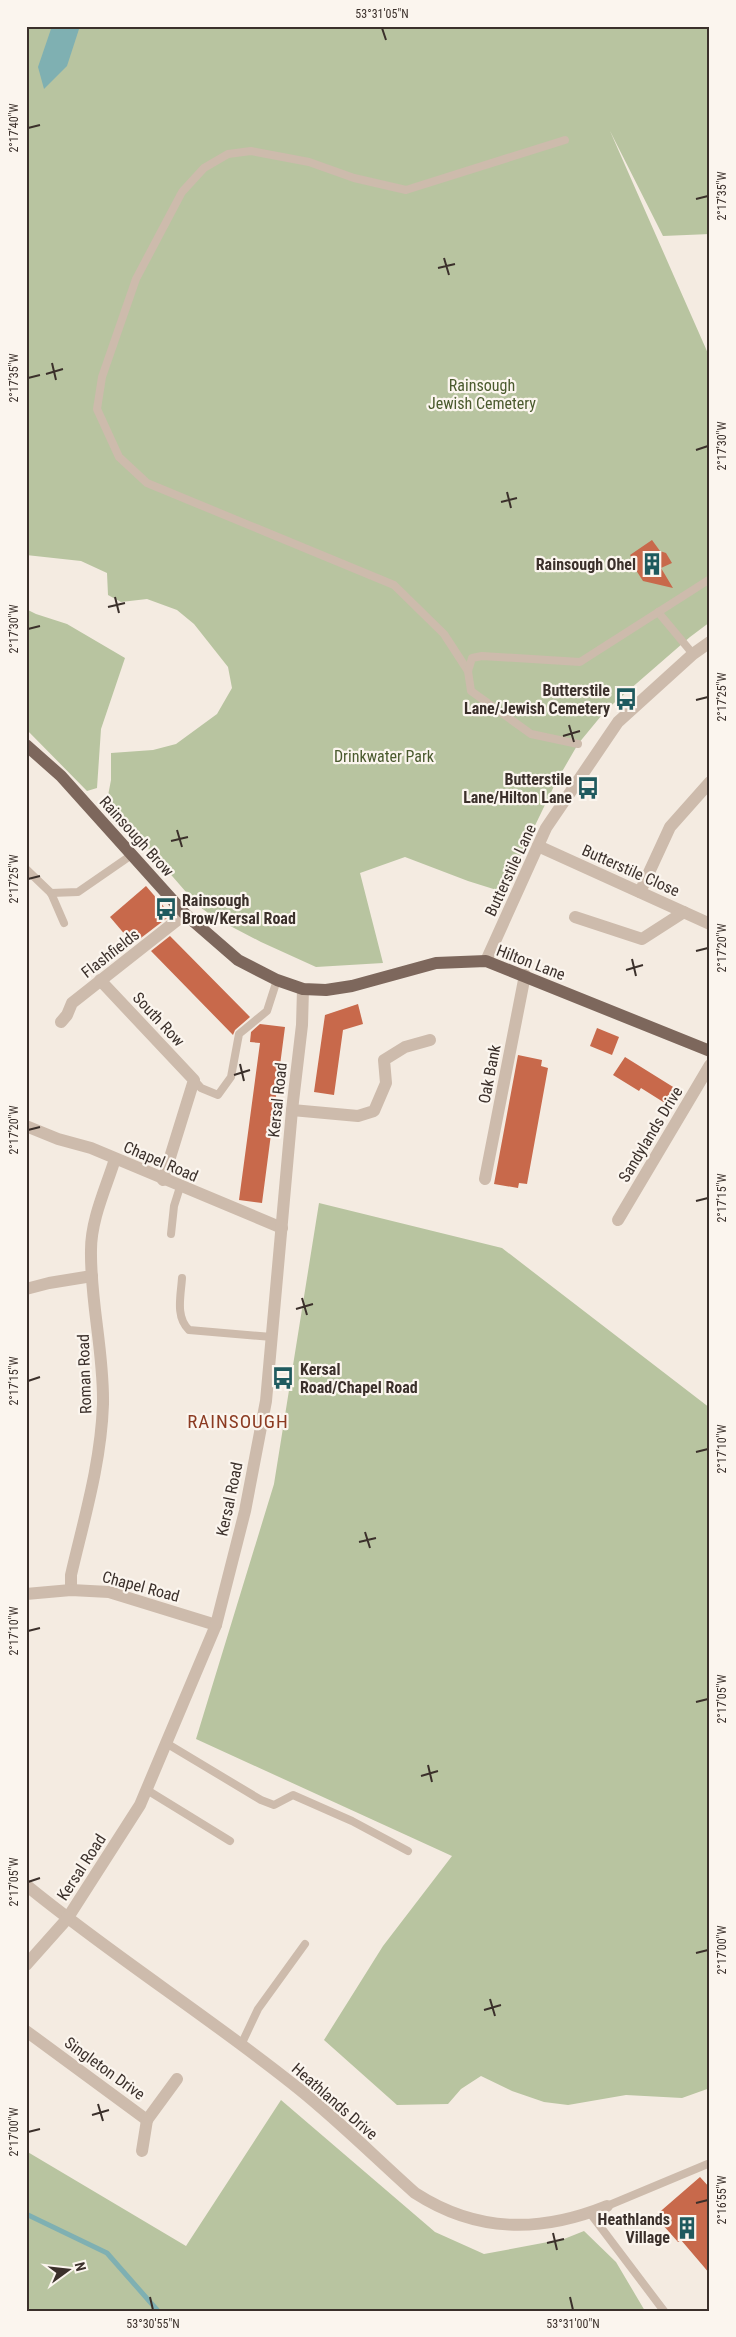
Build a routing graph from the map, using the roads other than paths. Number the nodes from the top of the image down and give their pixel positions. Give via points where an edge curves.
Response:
1 (565, 140) dead end
2 (710, 580) edge
3 (658, 612) junction
4 (710, 642) edge
5 (693, 654) junction
6 (468, 671) junction
7 (578, 744) dead end
8 (26, 745) edge
9 (710, 782) edge
10 (538, 846) junction
11 (133, 854) junction
12 (26, 868) edge
13 (640, 892) junction
14 (51, 893) junction
15 (684, 912) junction
16 (185, 914) junction
17 (575, 918) dead end
18 (64, 923) dead end
19 (710, 924) edge
20 (486, 961) junction
21 (525, 975) junction
22 (100, 980) junction
23 (278, 980) junction
24 (303, 989) junction
25 (61, 1022) dead end
26 (430, 1040) dead end
27 (710, 1051) edge
28 (710, 1065) edge
29 (194, 1080) junction
30 (292, 1110) junction
31 (26, 1126) edge
32 (116, 1159) junction
33 (163, 1180) junction
34 (485, 1180) dead end
35 (180, 1187) junction
36 (618, 1220) dead end
37 (282, 1228) junction
38 (171, 1234) dead end
39 (92, 1276) junction
40 (182, 1278) dead end
41 (26, 1289) edge
42 (272, 1337) junction
43 (71, 1590) junction
44 (26, 1594) edge
45 (216, 1625) junction
46 (166, 1743) junction
47 (147, 1790) junction
48 (230, 1841) dead end
49 (408, 1851) dead end
50 (26, 1885) edge
51 (67, 1919) junction
52 (305, 1944) dead end
53 (26, 1965) edge
54 (26, 2031) edge
55 (241, 2044) junction
56 (177, 2079) dead end
57 (147, 2120) junction
58 (142, 2151) dead end
59 (710, 2163) edge
60 (607, 2206) joint
61 (590, 2213) junction
62 (664, 2311) edge

1 - 6 lane via 406,190 280,155 252,151 228,154 204,168 182,192 136,279 102,378 97,409 119,458 147,483 394,585 444,634
2 - 3 lane
3 - 5 lane
3 - 6 lane via 580,662 482,656 472,658
4 - 5 street, Butterstile Lane
5 - 10 street, Butterstile Lane via 618,722 546,828
6 - 7 lane via 471,691 531,734
8 - 11 main road, Rainsough Brow via 61,776
9 - 13 street via 670,827
10 - 13 street, Butterstile Close
10 - 20 street, Butterstile Lane
11 - 14 lane via 78,892
11 - 16 main road, Rainsough Brow
12 - 14 lane
13 - 15 street, Butterstile Close
14 - 18 lane
15 - 17 street via 642,939
15 - 19 street, Butterstile Close
16 - 22 street, Flashfields
16 - 23 main road, Rainsough Brow via 238,960
20 - 21 main road, Hilton Lane
20 - 24 main road, Hilton Lane via 436,963 352,986
21 - 27 main road, Hilton Lane
21 - 34 street, Oak Bank
22 - 25 street, Flashfields via 72,1003
22 - 29 street, South Row
23 - 24 main road, Rainsough Brow
23 - 29 lane via 267,1011 240,1034 231,1076 218,1095 201,1088
24 - 30 street, Kersal Road
26 - 30 street via 405,1047 384,1060 386,1083 374,1111 358,1116
28 - 36 street, Sandylands Drive
29 - 33 street
30 - 37 street, Kersal Road
31 - 32 street, Chapel Road
32 - 33 street, Chapel Road
32 - 39 street, Roman Road via 95,1220
33 - 35 street, Chapel Road
35 - 37 street, Chapel Road
35 - 38 lane
37 - 42 street, Kersal Road
39 - 41 street
39 - 43 street, Roman Road via 100,1336 103,1406 97,1470 71,1575
40 - 42 lane via 180,1317 189,1330
42 - 45 street, Kersal Road via 266,1402 245,1511
43 - 44 street, Chapel Road
43 - 45 street, Chapel Road via 109,1592
45 - 46 street, Kersal Road
46 - 47 street, Kersal Road
46 - 49 lane via 261,1800 274,1805 294,1795
47 - 48 lane
47 - 51 street, Kersal Road
50 - 51 street, Heathlands Drive
51 - 53 street, Kersal Road
51 - 55 street, Heathlands Drive
52 - 55 lane via 258,2009
54 - 57 street, Singleton Drive
55 - 61 street, Heathlands Drive via 300,2090 415,2193 434,2205 455,2215 508,2226
56 - 57 street, Singleton Drive
57 - 58 street
59 - 60 lane
60 - 61 street, Heathlands Drive
61 - 62 lane

